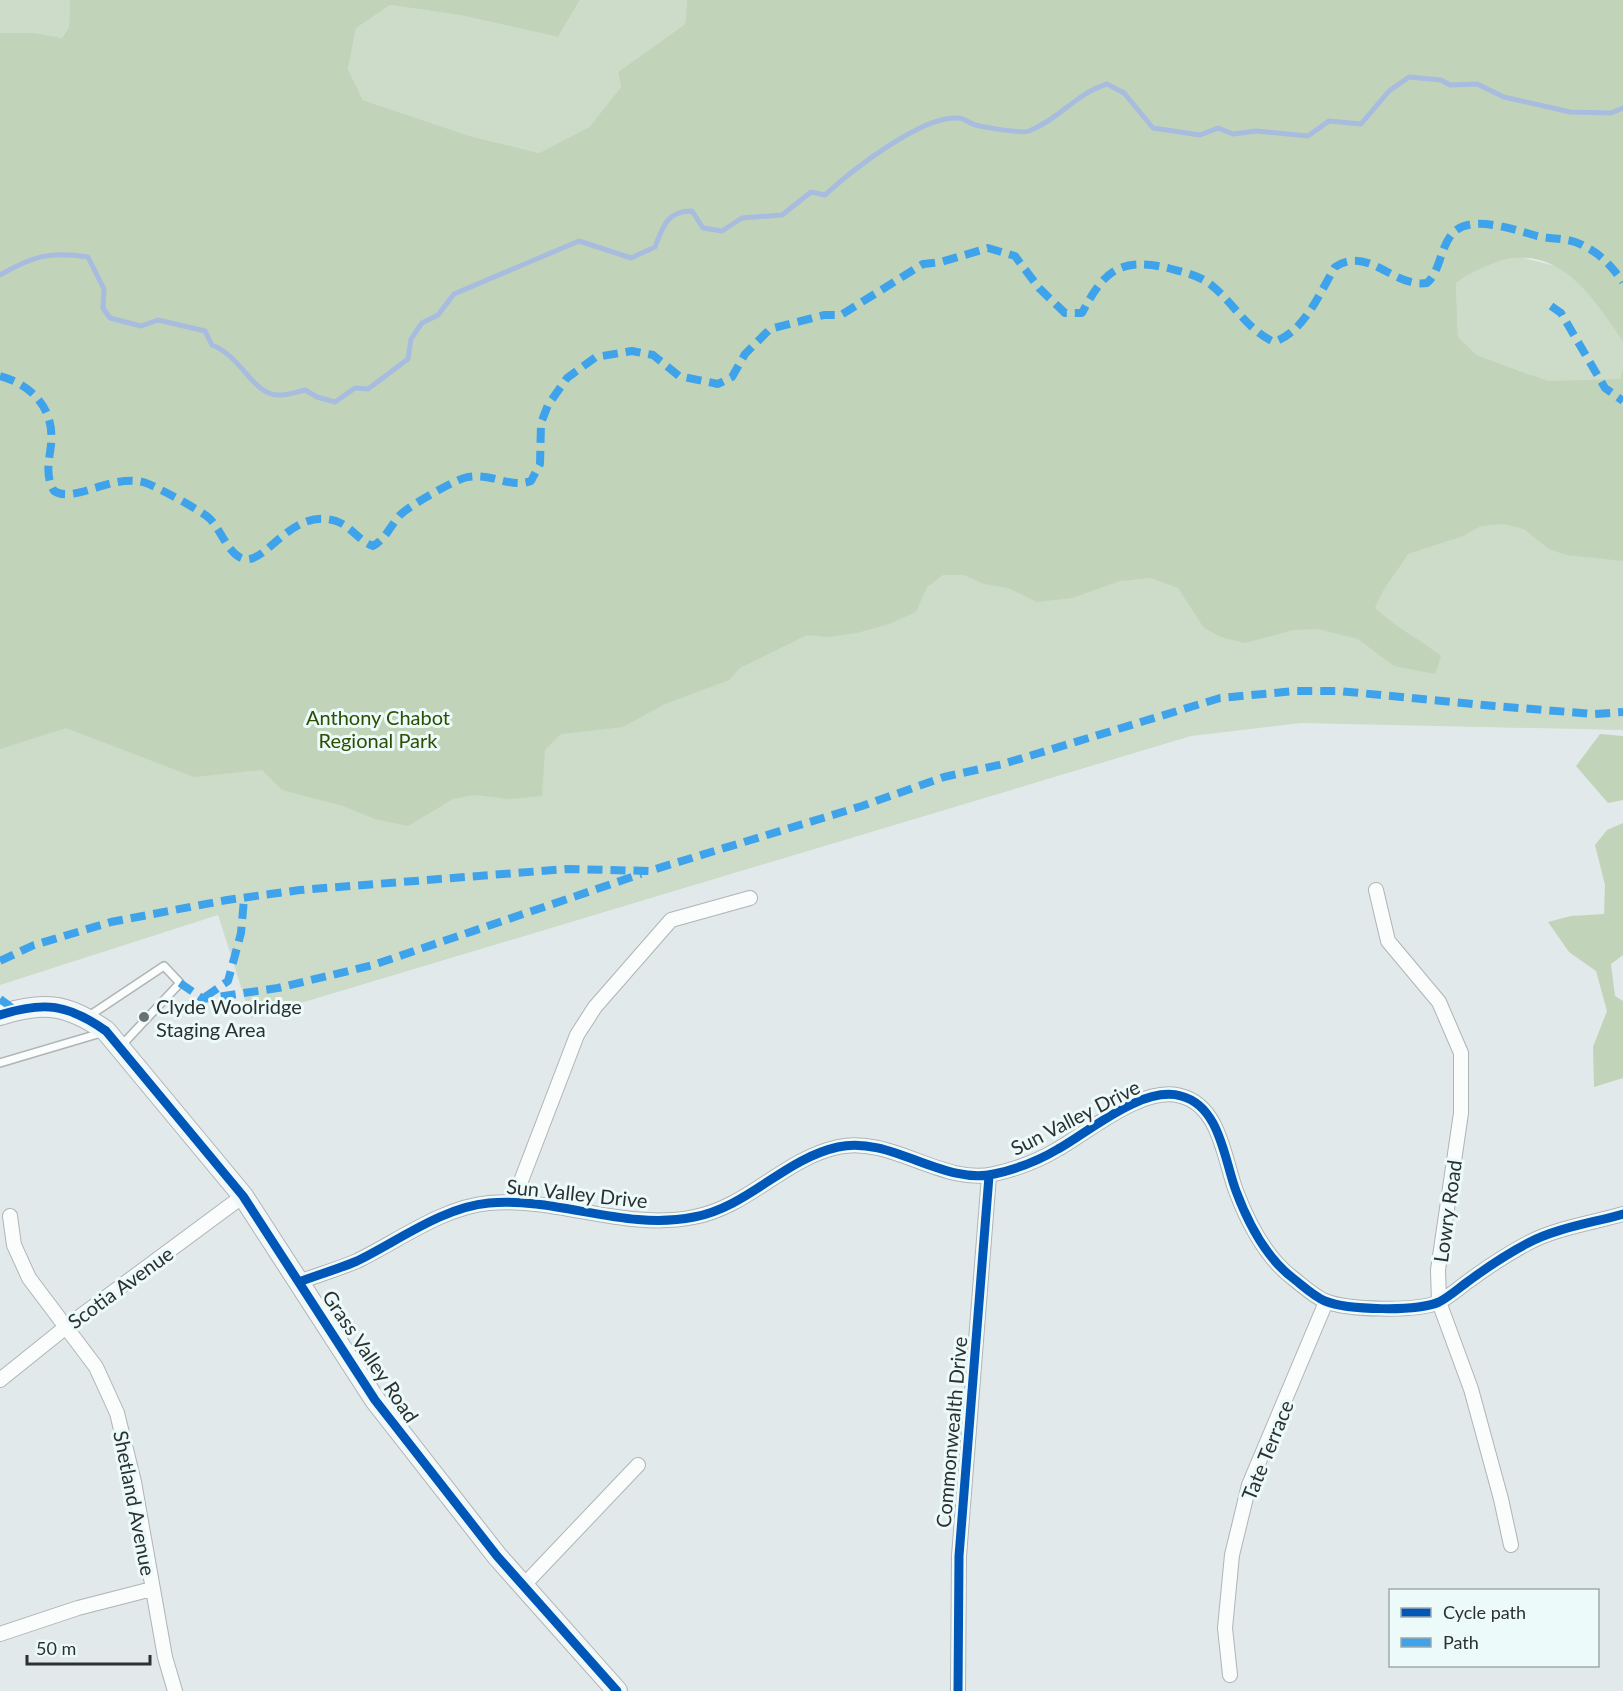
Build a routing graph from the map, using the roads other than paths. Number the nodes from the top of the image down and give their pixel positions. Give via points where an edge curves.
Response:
1 (1376, 890) dead end
2 (750, 898) dead end
3 (0, 1015) edge
4 (87, 1017) junction
5 (106, 1031) junction
6 (121, 1047) junction
7 (0, 1063) edge
8 (989, 1176) junction
9 (243, 1196) junction
10 (518, 1201) junction
11 (1623, 1214) edge
12 (10, 1216) dead end
13 (299, 1282) junction
14 (1326, 1302) junction
15 (1439, 1302) junction
16 (66, 1327) junction
17 (0, 1380) edge
18 (638, 1465) dead end
19 (1511, 1545) dead end
20 (524, 1585) junction
21 (152, 1590) junction
22 (0, 1634) edge
23 (1230, 1675) dead end
24 (175, 1691) edge
25 (617, 1691) edge
26 (958, 1691) edge

1 - 15 street, Lowry Road via 1388,941 1439,1002 1461,1053 1461,1113 1438,1270
2 - 10 street via 671,920 595,1007 577,1035 521,1181
3 - 4 main road, Grass Valley Road via 51,1006
4 - 5 main road, Grass Valley Road
4 - 6 lane via 164,966 180,983
5 - 6 main road, Grass Valley Road
5 - 7 lane
6 - 9 main road, Grass Valley Road
8 - 10 street, Sun Valley Drive via 951,1172 867,1147 839,1146 798,1162 730,1205 695,1217 637,1221
8 - 14 street, Sun Valley Drive via 1028,1165 1139,1100 1160,1094 1182,1096 1203,1108 1217,1130 1237,1193 1261,1244 1290,1277
8 - 26 street, Commonwealth Drive via 959,1556
9 - 13 main road, Grass Valley Road
9 - 16 street, Scotia Avenue
10 - 13 street, Sun Valley Drive via 483,1204 451,1213 353,1262
11 - 15 street, Sun Valley Drive via 1533,1240 1498,1259
12 - 16 street, Shetland Avenue via 14,1245 29,1278
13 - 20 main road, Grass Valley Road via 375,1400
14 - 15 street, Sun Valley Drive via 1386,1309
14 - 23 street, Tate Terrace via 1249,1485 1231,1566 1226,1628
15 - 19 street, Lowry Road via 1471,1389
16 - 17 street, Scotia Avenue
16 - 21 street, Shetland Avenue via 96,1367 117,1413 134,1482
18 - 20 street
20 - 25 main road, Grass Valley Road
21 - 22 street via 78,1608
21 - 24 street, Shetland Avenue

